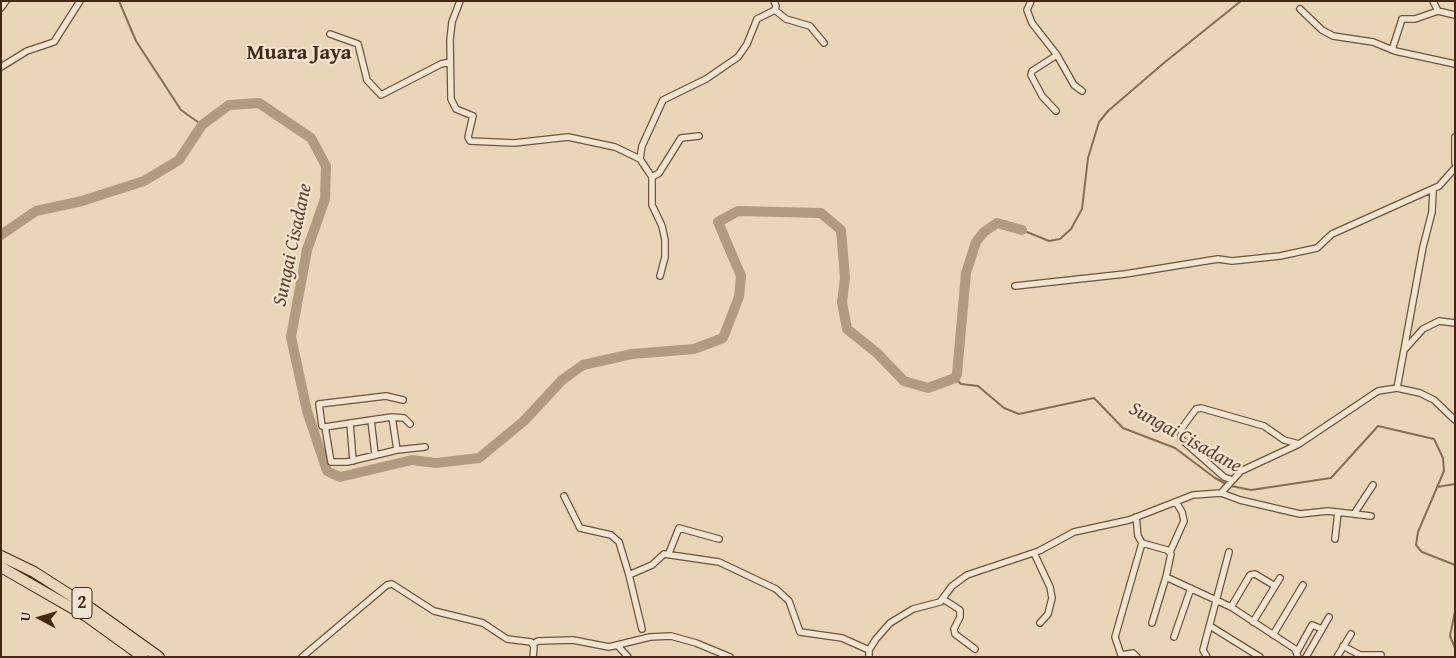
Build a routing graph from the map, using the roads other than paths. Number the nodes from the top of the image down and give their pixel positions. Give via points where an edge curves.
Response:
1 (6, 1) edge
2 (80, 1) edge
3 (460, 1) edge
4 (774, 1) edge
5 (1031, 1) edge
6 (1433, 1) edge
7 (1, 8) edge
8 (775, 10) junction
9 (1300, 10) dead end
10 (1438, 11) junction
11 (1455, 16) edge
12 (330, 34) dead end
13 (824, 42) dead end
14 (1392, 50) junction
15 (1057, 55) junction
16 (450, 62) junction
17 (1455, 64) edge
18 (1, 67) edge
19 (1082, 90) dead end
20 (1056, 111) dead end
21 (699, 136) dead end
22 (1455, 137) edge
23 (640, 158) junction
24 (1455, 163) edge
25 (1455, 168) edge
26 (652, 177) junction
27 (1433, 190) junction
28 (660, 276) dead end
29 (1015, 286) dead end
30 (1455, 323) edge
31 (1405, 349) junction
32 (1397, 388) junction
33 (403, 400) dead end
34 (392, 417) junction
35 (371, 420) junction
36 (1455, 420) edge
37 (350, 423) junction
38 (410, 424) dead end
39 (326, 427) junction
40 (1299, 444) junction
41 (425, 447) dead end
42 (397, 450) junction
43 (375, 454) junction
44 (353, 461) junction
45 (1231, 480) junction
46 (1373, 485) dead end
47 (1223, 492) junction
48 (564, 496) dead end
49 (1176, 502) junction
50 (1338, 512) junction
51 (1354, 514) junction
52 (1371, 516) dead end
53 (1136, 517) junction
54 (719, 539) dead end
55 (1335, 539) dead end
56 (1142, 542) junction
57 (1170, 552) junction
58 (1229, 552) dead end
59 (1034, 553) junction
60 (669, 554) junction
61 (1, 556) edge
62 (1, 567) edge
63 (629, 574) junction
64 (1166, 577) junction
65 (1280, 578) dead end
66 (1302, 585) dead end
67 (1275, 586) junction
68 (1191, 588) junction
69 (943, 599) junction
70 (1217, 600) junction
71 (1231, 607) junction
72 (1329, 617) dead end
73 (1253, 622) junction
74 (1040, 623) dead end
75 (1152, 623) dead end
76 (1210, 626) junction
77 (1322, 629) junction
78 (642, 630) dead end
79 (1351, 634) dead end
80 (1273, 635) junction
81 (1174, 637) dead end
82 (533, 644) junction
83 (618, 646) junction
84 (1343, 646) junction
85 (975, 648) dead end
86 (869, 653) edge
87 (1298, 654) edge
88 (1381, 655) dead end
89 (143, 657) edge
90 (159, 657) edge
91 (302, 657) edge
92 (533, 657) edge
93 (628, 657) edge
94 (730, 657) edge
95 (1137, 657) edge
96 (1207, 657) edge
97 (1260, 657) edge
98 (1306, 657) edge
99 (1337, 657) edge

1 - 7 street
2 - 18 street via 54,42 31,50
3 - 16 street via 451,28
4 - 8 street
5 - 15 street via 1028,14
6 - 10 street
8 - 13 street via 786,19 810,26
8 - 23 street via 757,19 743,50 734,61 663,100 642,146
9 - 14 street via 1327,33 1373,42
10 - 11 street
10 - 14 street via 1419,18 1402,19
12 - 16 street via 358,44 367,80 383,95
14 - 17 street
15 - 19 street via 1071,82
15 - 20 street via 1032,71 1031,75 1042,96
16 - 23 street via 452,103 456,109 473,116 470,141 514,143 568,137 615,147
21 - 26 street via 681,138 659,173
22 - 24 street
23 - 26 street
25 - 27 street
26 - 28 street via 652,205 665,240
27 - 29 street via 1332,234 1321,246 1289,255 1232,261 1218,259 1125,274
27 - 31 street via 1433,207
30 - 31 street via 1438,321 1423,329
31 - 32 street
32 - 36 street via 1429,396
32 - 40 street via 1373,393
33 - 39 street via 386,396 318,404 322,426
34 - 35 street
34 - 38 street via 404,418
34 - 42 street
35 - 37 street
35 - 43 street
37 - 39 street
37 - 44 street
39 - 44 street via 331,462
40 - 45 street via 1241,470
40 - 45 street via 1284,440 1264,426 1196,409 1182,428 1182,439
41 - 42 street
42 - 43 street
43 - 44 street
45 - 47 street
46 - 51 street
47 - 49 street via 1193,495
47 - 50 street via 1300,514
48 - 63 street via 580,528 611,535 619,542
49 - 53 street
49 - 57 street via 1184,521
50 - 51 street
50 - 55 street
51 - 52 street
53 - 56 street
53 - 59 street via 1074,532
54 - 60 street via 679,528
56 - 57 street
56 - 95 street via 1115,637 1121,655 1133,653
57 - 64 street via 1172,557
58 - 70 street
59 - 69 street via 958,580
59 - 74 street via 1052,598 1048,614
60 - 63 street
60 - 86 street via 719,562 770,585 788,602 800,632 842,638
61 - 90 highway, 2 via 34,572 92,609
62 - 89 highway, 2 via 86,616
63 - 78 street
64 - 68 street
64 - 75 street
65 - 67 street
66 - 80 street
67 - 71 street via 1255,574 1250,575
67 - 73 street
68 - 70 street
68 - 81 street
69 - 85 street via 961,612 955,634
69 - 86 street via 936,604 917,607 898,618 878,635
70 - 71 street
70 - 76 street
71 - 73 street
72 - 77 street
73 - 80 street
76 - 96 street via 1203,650
76 - 97 street
77 - 87 street via 1312,625
77 - 98 street
79 - 84 street
80 - 87 street
82 - 83 street via 573,640 602,647
82 - 91 street via 507,639 476,620 434,611 391,584
82 - 92 street
83 - 93 street
83 - 94 street via 650,637 671,636
84 - 88 street via 1360,655
84 - 99 street

